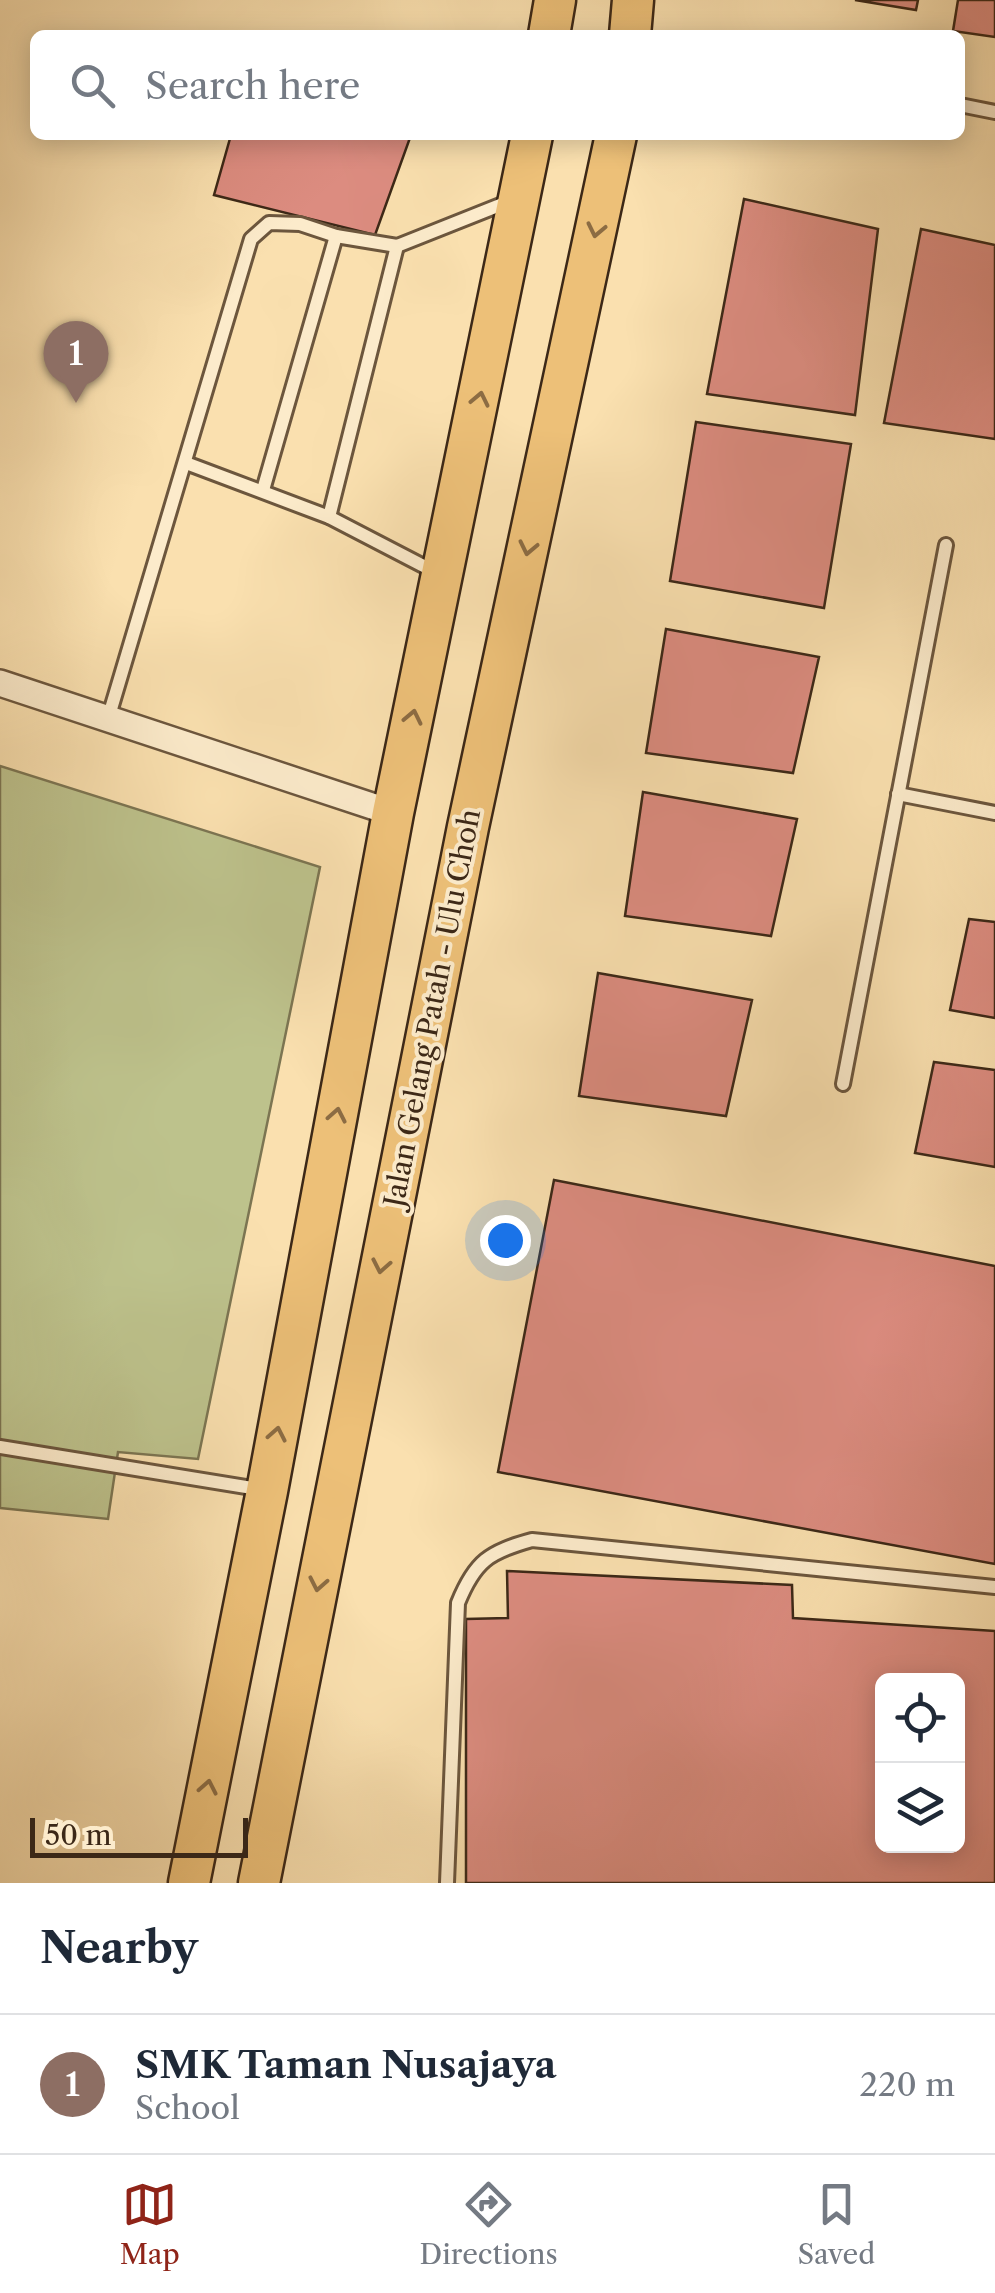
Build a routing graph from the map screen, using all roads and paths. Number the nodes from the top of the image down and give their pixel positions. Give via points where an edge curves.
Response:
1 (556, 0) edge
2 (633, 0) edge
3 (550, 30) edge
4 (630, 30) edge
5 (965, 106) edge
6 (995, 112) edge
7 (531, 140) edge
8 (615, 140) edge
9 (521, 196) junction
10 (336, 236) junction
11 (397, 246) junction
12 (186, 463) junction
13 (263, 490) junction
14 (329, 517) junction
15 (946, 544) dead end
16 (444, 576) junction
17 (0, 684) edge
18 (108, 719) junction
19 (898, 794) junction
20 (995, 812) edge
21 (393, 813) junction
22 (843, 1084) dead end
23 (0, 1447) edge
24 (267, 1491) junction
25 (995, 1588) edge
26 (189, 1883) edge
27 (259, 1883) edge
28 (446, 1883) edge

1 - 3 main road
2 - 4 main road
5 - 6 lane
7 - 9 main road
8 -> 27 main road, Jalan Gelang Patah - Ulu Choh via 468,827
9 - 11 lane
16 -> 9 main road
10 - 11 lane
10 - 12 lane via 300,224 269,224 251,239
10 - 13 lane
11 - 14 lane
12 - 13 lane
12 - 18 lane
13 - 14 lane
14 - 16 lane
15 - 19 lane
21 -> 16 main road
17 - 18 street
18 - 21 street
19 - 20 lane
19 - 22 lane
24 -> 21 main road
23 - 24 lane
26 -> 24 main road
25 - 28 lane via 532,1540 498,1550 467,1581 458,1603

